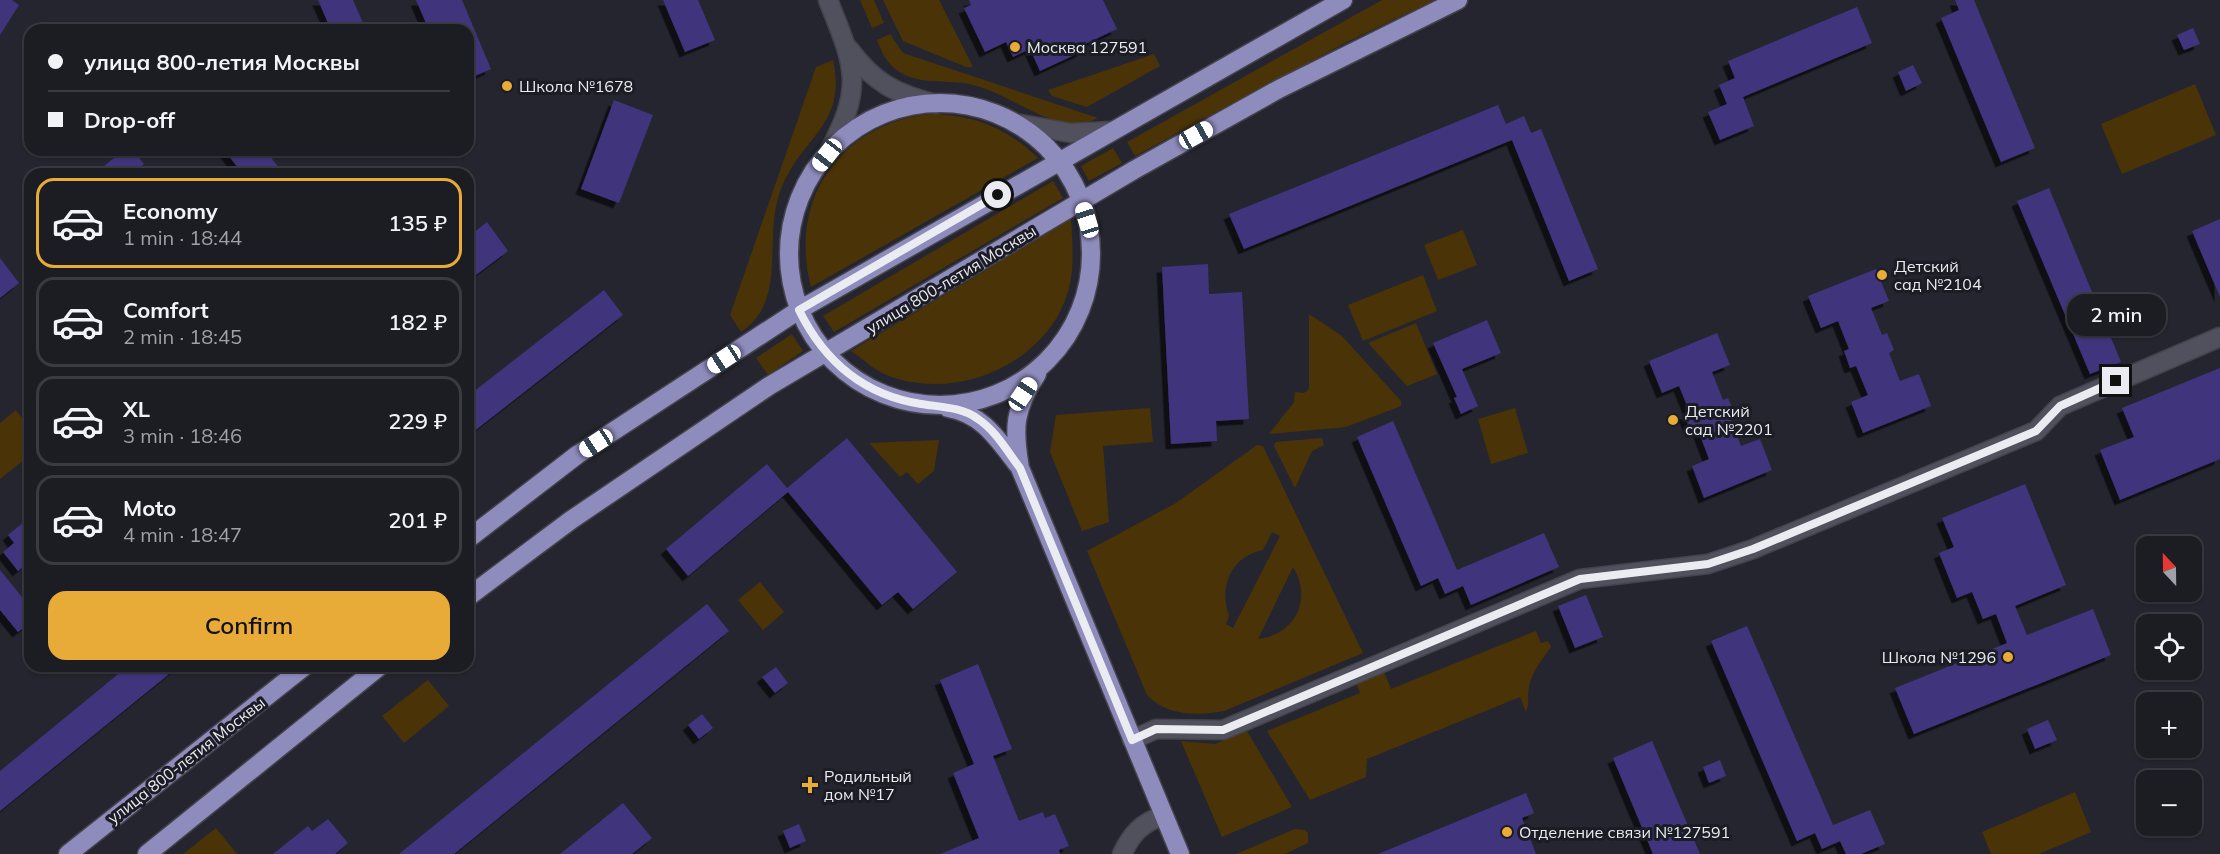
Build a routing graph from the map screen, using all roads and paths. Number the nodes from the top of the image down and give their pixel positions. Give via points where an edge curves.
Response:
1 (828, 0) edge
2 (1343, 0) edge
3 (1458, 0) edge
4 (848, 48) junction
5 (936, 104) junction
6 (1015, 123) junction
7 (1112, 131) junction
8 (827, 155) junction
9 (1058, 160) junction
10 (1081, 200) junction
11 (799, 310) junction
12 (2220, 337) edge
13 (825, 352) junction
14 (1044, 363) junction
15 (934, 406) junction
16 (1020, 468) junction
17 (474, 534) edge
18 (474, 593) edge
19 (297, 672) edge
20 (373, 672) edge
21 (1132, 740) junction
22 (1163, 815) junction
23 (68, 854) edge
24 (147, 854) edge
25 (1122, 854) edge
26 (1180, 854) edge

1 - 4 street
2 - 7 main road
3 - 10 main road, улица 800-летия Москвы via 1279,89
4 - 5 street via 865,71 880,82
4 - 8 street via 852,97 849,112
5 - 6 main road via 977,108
5 - 8 main road via 877,118 850,134
6 - 7 street via 1071,133
6 - 9 main road
7 - 9 main road
8 - 11 main road via 804,189 792,228 790,269
9 - 10 main road
9 - 11 main road
10 - 13 main road, улица 800-летия Москвы
10 - 14 main road via 1090,240 1089,281 1076,320
11 - 13 main road
11 - 17 main road via 577,455
12 - 21 street via 2060,406 2036,431 1753,549 1708,564 1580,579 1223,730 1156,729
13 - 15 main road via 848,374 874,390 903,401
13 - 18 main road, улица 800-летия Москвы via 601,499
14 - 15 main road via 1004,391 965,403
14 - 16 main road via 1023,394 1016,413
15 - 16 main road via 978,418
16 - 21 main road
19 - 23 main road, улица 800-летия Москвы
20 - 24 main road
21 - 22 main road
22 - 25 street via 1132,833
22 - 26 main road

